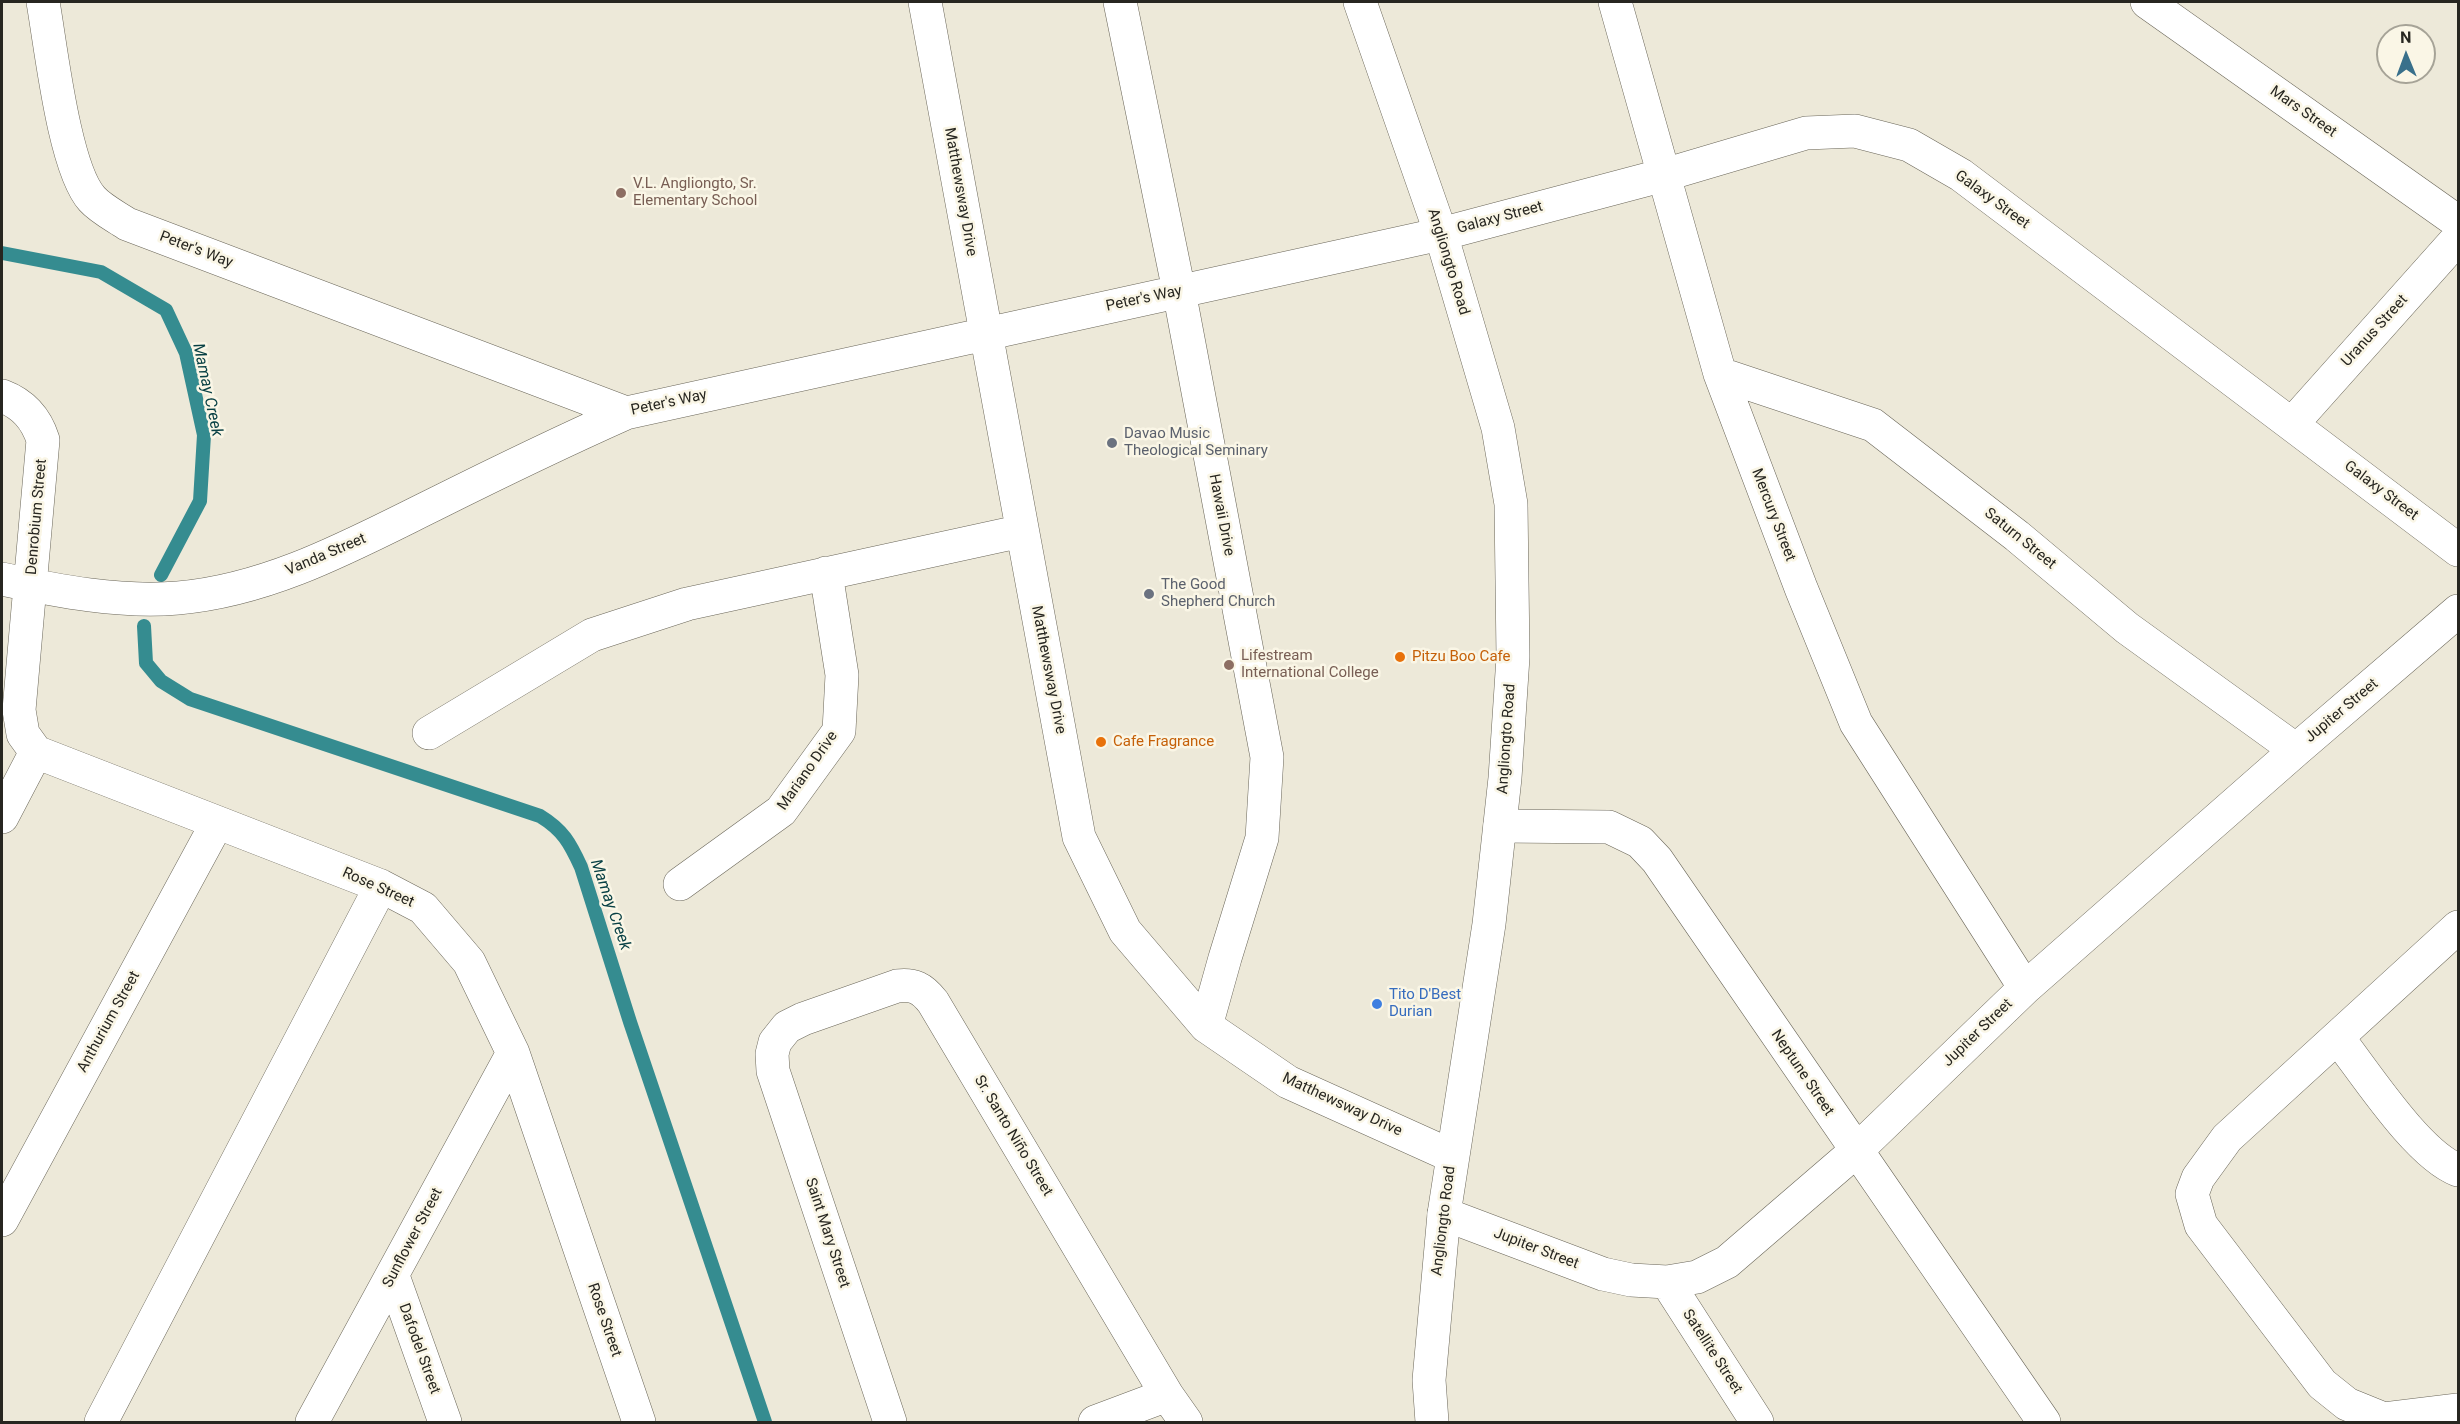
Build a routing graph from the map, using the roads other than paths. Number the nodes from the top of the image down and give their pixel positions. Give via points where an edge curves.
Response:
1 (43, 2) edge
2 (925, 2) edge
3 (1120, 2) edge
4 (1360, 2) edge
5 (1615, 2) edge
6 (2147, 2) edge
7 (1664, 175) junction
8 (2458, 222) edge
9 (1441, 234) junction
10 (2458, 238) edge
11 (1179, 291) junction
12 (985, 334) junction
13 (1720, 374) junction
14 (2, 396) edge
15 (626, 413) junction
16 (2292, 424) junction
17 (1022, 531) junction
18 (2458, 550) edge
19 (826, 573) junction
20 (16, 582) edge
21 (2458, 611) edge
22 (429, 733) dead end
23 (2296, 750) junction
24 (36, 753) junction
25 (2, 817) edge
26 (217, 824) junction
27 (1500, 826) junction
28 (680, 884) dead end
29 (381, 886) junction
30 (2458, 927) edge
31 (2025, 988) junction
32 (1206, 1026) junction
33 (2338, 1038) junction
34 (775, 1042) joint
35 (513, 1053) junction
36 (1856, 1151) junction
37 (1452, 1156) junction
38 (2458, 1170) edge
39 (1444, 1214) junction
40 (2, 1220) edge
41 (393, 1276) junction
42 (1667, 1282) junction
43 (1167, 1395) junction
44 (2458, 1410) edge
45 (101, 1422) edge
46 (312, 1422) edge
47 (445, 1422) edge
48 (639, 1422) edge
49 (890, 1422) edge
50 (1095, 1422) edge
51 (1186, 1422) edge
52 (1432, 1422) edge
53 (1757, 1422) edge
54 (2044, 1422) edge

1 - 15 street, Peter's Way via 75,166 92,199 108,212 126,224
2 - 12 street, Matthewsway Drive
3 - 11 street, Hawaii Drive
4 - 9 street, Angliongto Road
5 - 7 street, Mercury Street
6 - 8 street, Mars Street
7 - 9 street, Galaxy Street
7 - 13 street, Mercury Street
7 - 16 street, Galaxy Street via 1806,134 1855,130 1909,145 1961,175
9 - 11 street, Peter's Way
9 - 27 street, Angliongto Road via 1498,428 1511,504 1513,657
10 - 16 street, Uranus Street
11 - 12 street, Peter's Way
11 - 32 street, Hawaii Drive via 1267,757 1262,838
12 - 15 street, Peter's Way
12 - 17 street, Matthewsway Drive
13 - 23 street, Saturn Street via 1873,425 2017,536 2127,628
13 - 31 street, Mercury Street via 1856,723
14 - 20 street, Denrobium Street via 28,412 38,423 43,440
15 - 20 street, Vanda Street via 346,548 253,584 199,596 156,599
16 - 18 street, Galaxy Street
17 - 19 street
17 - 32 street, Matthewsway Drive via 1079,837 1125,931
19 - 22 street via 687,604 592,635
19 - 28 street, Mariano Drive via 842,675 838,731 781,812
20 - 24 street via 19,710 23,734
21 - 23 street, Jupiter Street
23 - 31 street, Jupiter Street
24 - 25 street
24 - 26 street, Rose Street
26 - 29 street, Rose Street
26 - 40 street, Anthurium Street
27 - 36 street, Neptune Street via 1609,827 1640,842 1657,860
27 - 37 street, Angliongto Road via 1489,924
29 - 35 street, Rose Street via 423,908 469,962
29 - 45 street
30 - 33 street
31 - 36 street, Jupiter Street
32 - 37 street, Matthewsway Drive via 1288,1082
33 - 38 street via 2417,1140 2444,1165
33 - 44 street via 2227,1138 2204,1168 2192,1194 2201,1225 2322,1384 2348,1404 2384,1419
34 - 43 street, Sr. Santo Niño Street via 787,1028 803,1019 897,986 921,988 933,1002
34 - 49 street, Saint Mary Street via 771,1054 773,1071
35 - 41 street, Sunflower Street
35 - 48 street, Rose Street
36 - 42 street, Jupiter Street via 1726,1262 1697,1277
36 - 54 street, Neptune Street
37 - 39 street, Angliongto Road
39 - 42 street, Jupiter Street via 1603,1274
39 - 52 street, Angliongto Road via 1430,1369
41 - 46 street, Sunflower Street
41 - 47 street, Dafodel Street
42 - 53 street, Satellite Street
43 - 50 street
43 - 51 street, Sr. Santo Niño Street

